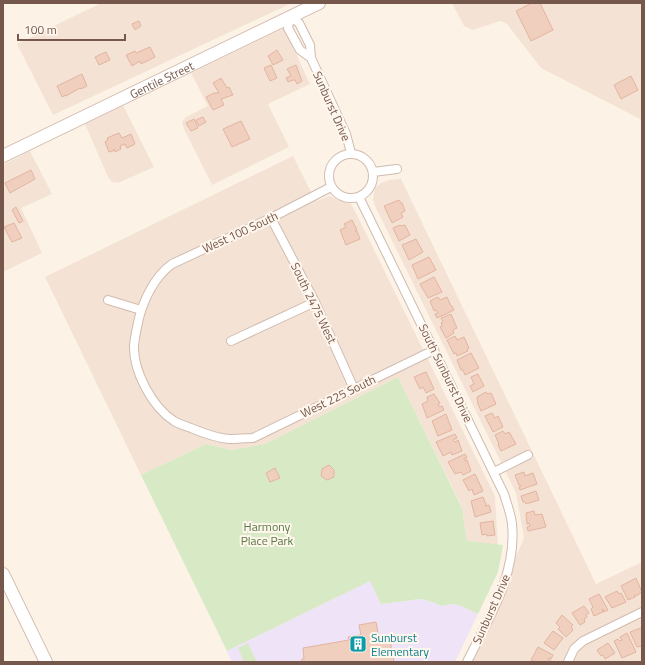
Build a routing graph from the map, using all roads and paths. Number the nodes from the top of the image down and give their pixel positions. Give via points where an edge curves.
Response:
1 (319, 3) edge
2 (290, 17) junction
3 (310, 58) junction
4 (351, 153) junction
5 (3, 156) edge
6 (397, 169) dead end
7 (374, 172) junction
8 (331, 187) junction
9 (359, 197) junction
10 (272, 218) junction
11 (108, 300) dead end
12 (315, 302) junction
13 (141, 310) junction
14 (231, 341) dead end
15 (434, 350) junction
16 (354, 389) junction
17 (528, 455) dead end
18 (494, 472) junction
19 (511, 556) joint
20 (3, 574) edge
21 (642, 612) edge
22 (46, 662) edge
23 (467, 662) edge
24 (568, 662) edge

1 - 2 main road, Gentile Street
2 - 3 street, Sunburst Drive via 299,23 310,45
2 - 3 street, Sunburst Drive via 289,29 300,50
2 - 5 main road, Gentile Street
3 - 4 street, Sunburst Drive via 346,134
4 - 7 street via 368,161
4 - 8 street via 332,164 329,172
6 - 7 street
7 - 9 street via 370,187
8 - 9 street via 340,196
8 - 10 street, West 100 South
9 - 15 street, South Sunburst Drive
10 - 12 street, South 2475 West
10 - 13 street, West 100 South via 166,268 148,294
11 - 13 street
12 - 14 street
12 - 16 street, South 2475 West
13 - 16 street, West 225 South via 134,345 137,365 147,390 159,408 175,421 197,431 219,438 253,438
15 - 16 street, West 225 South
15 - 18 street, South Sunburst Drive
17 - 18 street
18 - 19 street, South Sunburst Drive via 504,494 512,523
19 - 23 street, Sunburst Drive via 504,587
20 - 22 main road
21 - 24 street via 583,641 574,649

